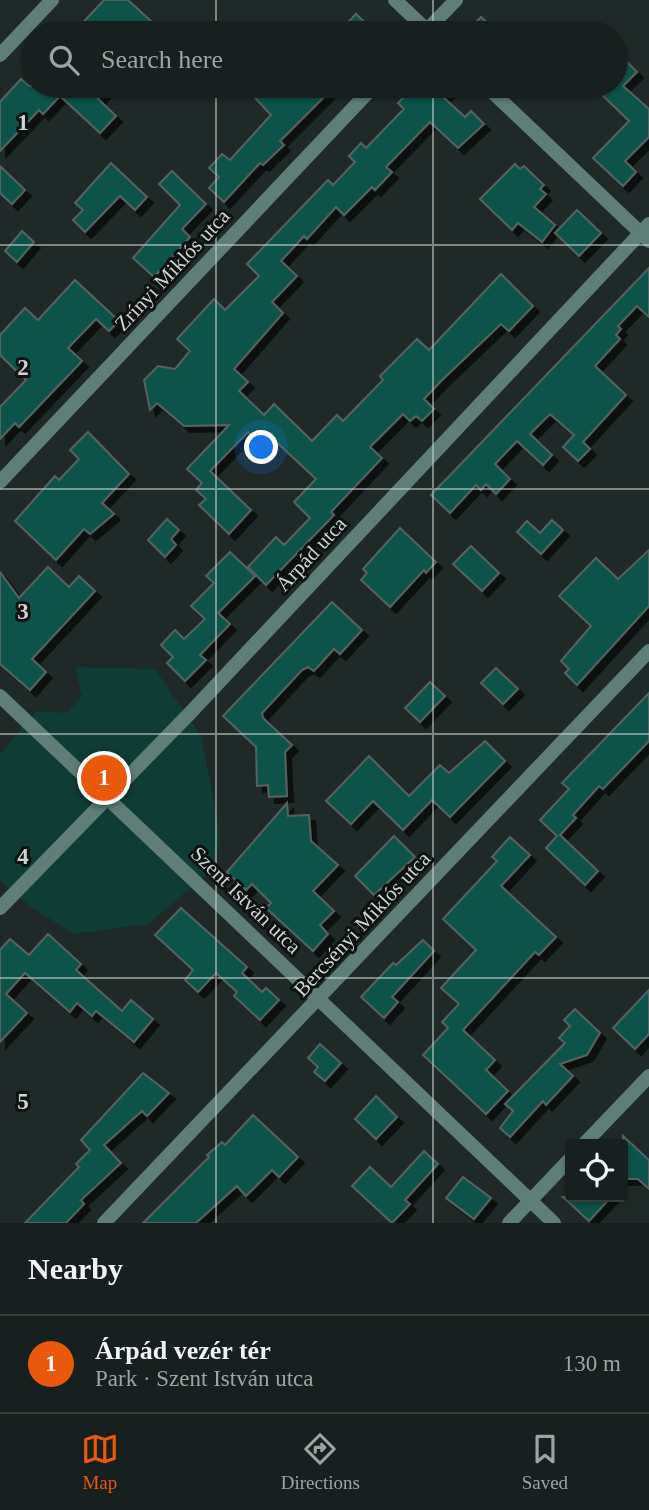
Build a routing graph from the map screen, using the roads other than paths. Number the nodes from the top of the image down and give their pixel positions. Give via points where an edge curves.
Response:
1 (52, 0) edge
2 (395, 0) edge
3 (456, 0) edge
4 (32, 21) edge
5 (416, 21) edge
6 (437, 21) edge
7 (21, 33) edge
8 (0, 55) edge
9 (363, 98) edge
10 (499, 98) edge
11 (646, 233) edge
12 (0, 482) edge
13 (649, 651) edge
14 (0, 696) edge
15 (108, 798) junction
16 (0, 908) edge
17 (320, 999) junction
18 (649, 1076) edge
19 (589, 1139) edge
20 (565, 1164) edge
21 (530, 1201) junction
22 (104, 1223) edge
23 (509, 1223) edge
24 (554, 1223) edge

1 - 4 street
2 - 5 street
3 - 6 street
7 - 8 street
9 - 12 street, Zrínyi Miklós utca
10 - 11 street
11 - 15 street, Árpád utca
13 - 17 street, Bercsényi Miklós utca
14 - 15 street, Szent István utca
15 - 16 street, Árpád utca
15 - 17 street, Szent István utca
17 - 21 street, Szent István utca
17 - 22 street, Bercsényi Miklós utca
18 - 19 street
20 - 21 street
21 - 23 street
21 - 24 street, Szent István utca

